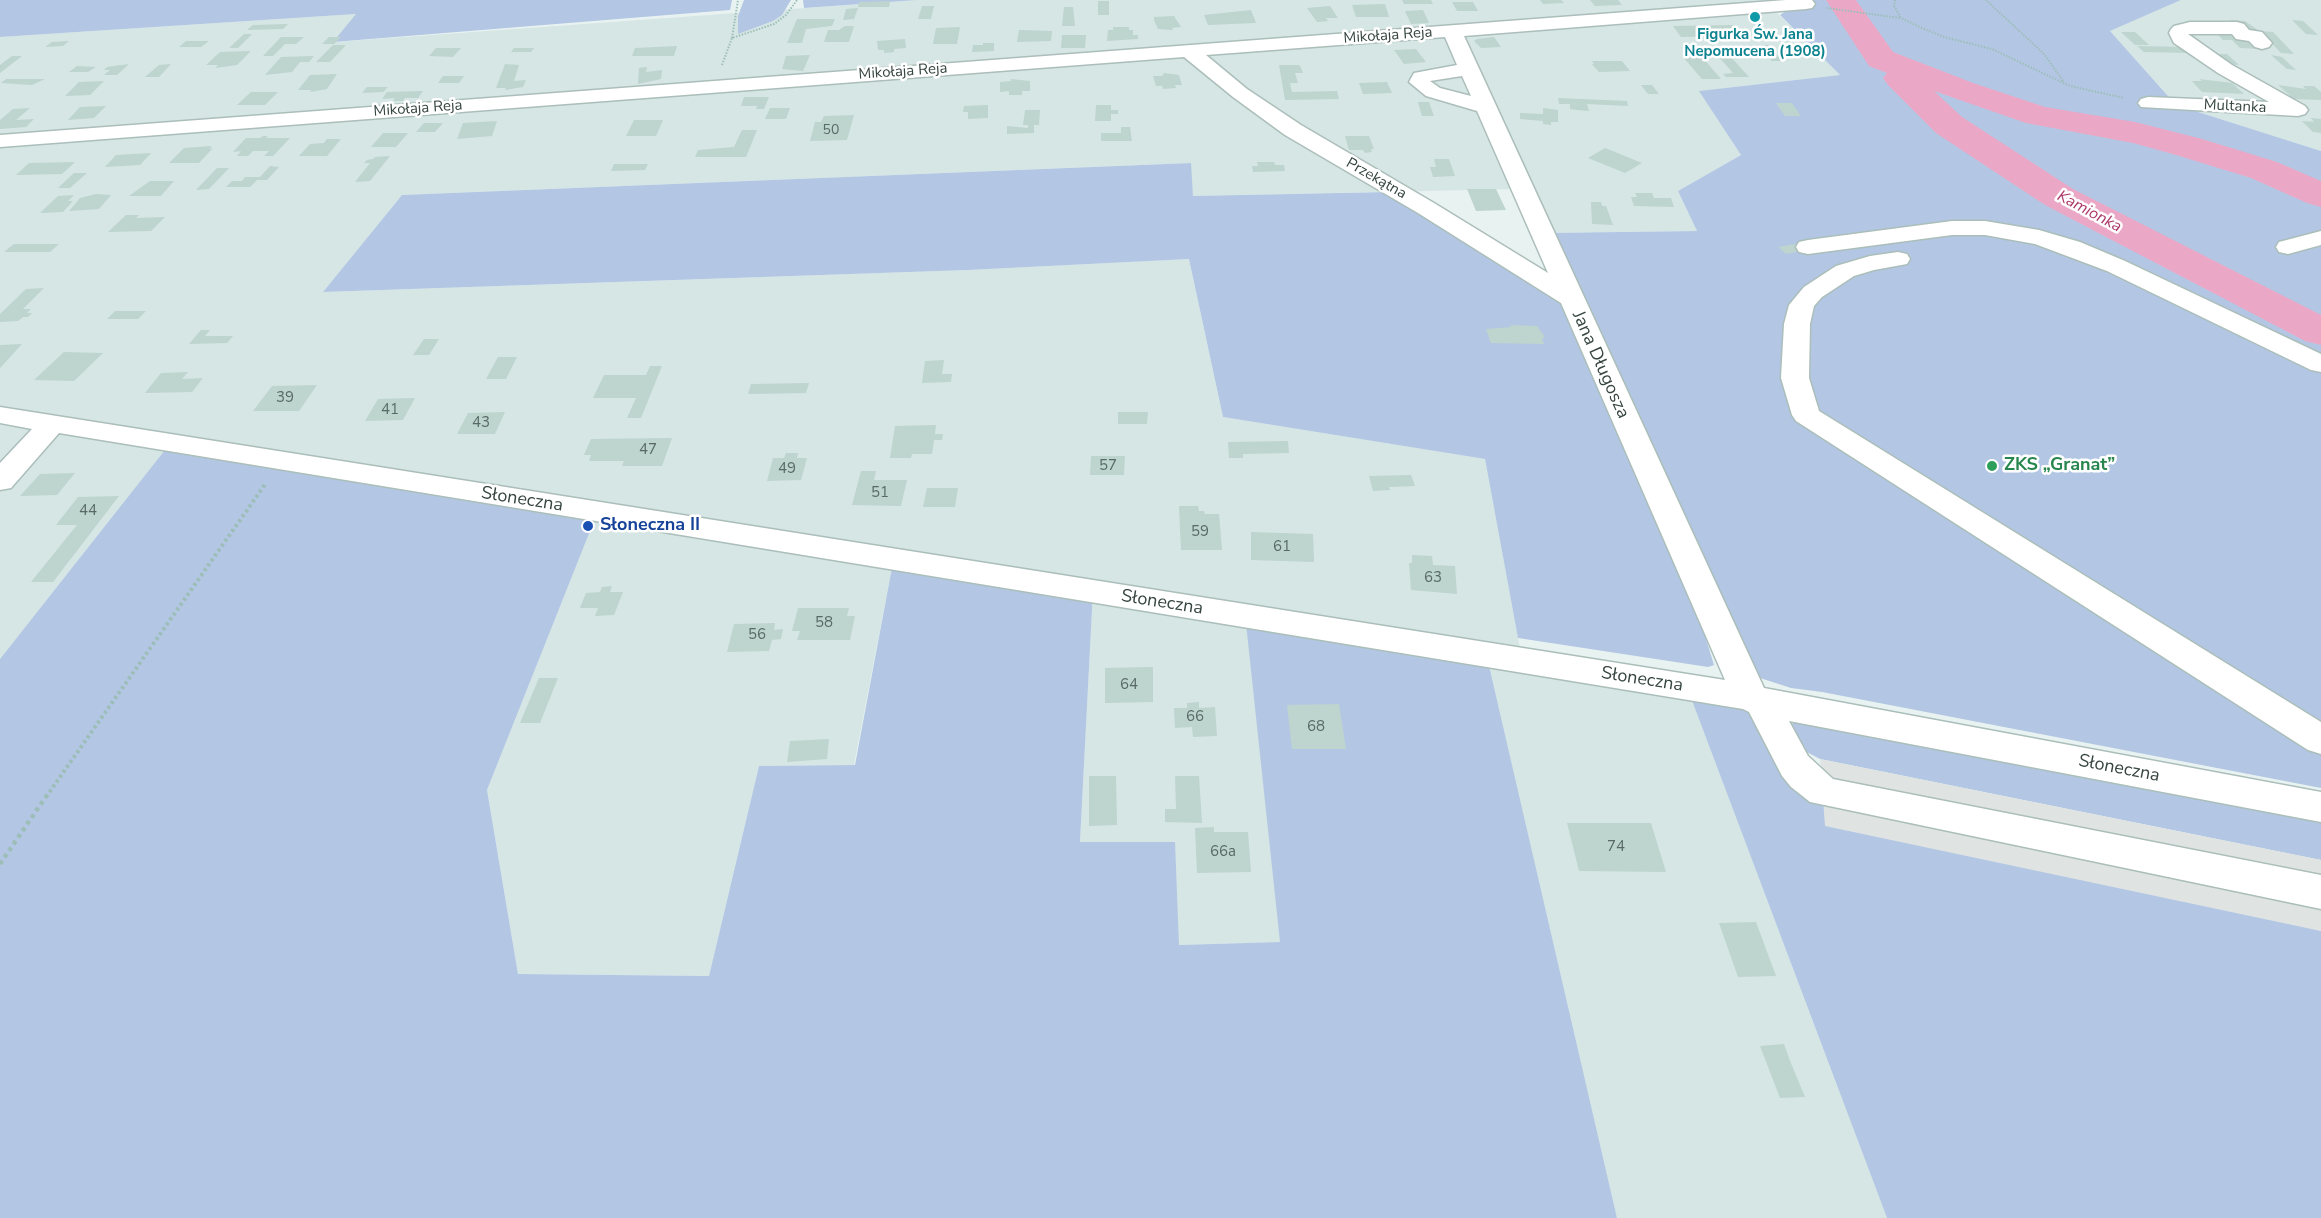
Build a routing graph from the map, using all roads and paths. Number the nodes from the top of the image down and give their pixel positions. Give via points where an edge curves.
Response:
1 (738, 0) edge
2 (797, 0) edge
3 (1895, 0) edge
4 (1986, 0) edge
5 (1813, 6) joint
6 (1901, 18) junction
7 (1452, 31) junction
8 (732, 38) junction
9 (2262, 43) dead end
10 (1189, 51) junction
11 (1469, 69) junction
12 (2064, 83) junction
13 (717, 86) junction
14 (2148, 103) joint
15 (1486, 107) junction
16 (2298, 110) junction
17 (2321, 110) edge
18 (0, 141) edge
19 (2321, 225) edge
20 (2321, 236) edge
21 (1808, 247) dead end
22 (2288, 247) dead end
23 (1898, 259) dead end
24 (2104, 286) dead end
25 (1570, 298) junction
26 (2321, 364) edge
27 (2321, 387) edge
28 (0, 415) edge
29 (52, 423) junction
30 (283, 461) junction
31 (0, 481) edge
32 (1756, 700) junction
33 (2321, 740) edge
34 (2321, 807) edge
35 (0, 864) edge
36 (2321, 892) edge

1 - 8 path
2 - 8 path via 774,24
3 - 6 path
4 - 12 path via 2044,54
5 - 6 path
5 - 7 street, Mikołaja Reja
6 - 12 path via 1944,37 1992,49
7 - 10 street, Mikołaja Reja
7 - 11 street, Jana Długosza
8 - 13 path
9 - 16 street via 2255,36 2243,35 2237,28 2221,23 2178,33 2225,69
10 - 13 street, Mikołaja Reja
10 - 25 street, Przekątna via 1293,130
11 - 15 street, Jana Długosza
11 - 15 street via 1428,75 1419,82 1433,92
12 - 14 path
13 - 18 street, Mikołaja Reja
14 - 16 street, Multanka
15 - 25 street, Jana Długosza
16 - 17 street, Multanka
19 - 20 street
20 - 22 street
21 - 26 street via 1952,228 1985,228 2039,237 2116,266
23 - 33 street via 1845,271 1812,292 1803,305 1797,324 1795,378 1806,415
24 - 27 street
25 - 32 street, Jana Długosza
28 - 29 street, Słoneczna
29 - 30 street, Słoneczna
29 - 31 street
30 - 32 street, Słoneczna
30 - 35 path
32 - 34 street, Słoneczna
32 - 36 street, Jana Długosza via 1795,766 1823,792

